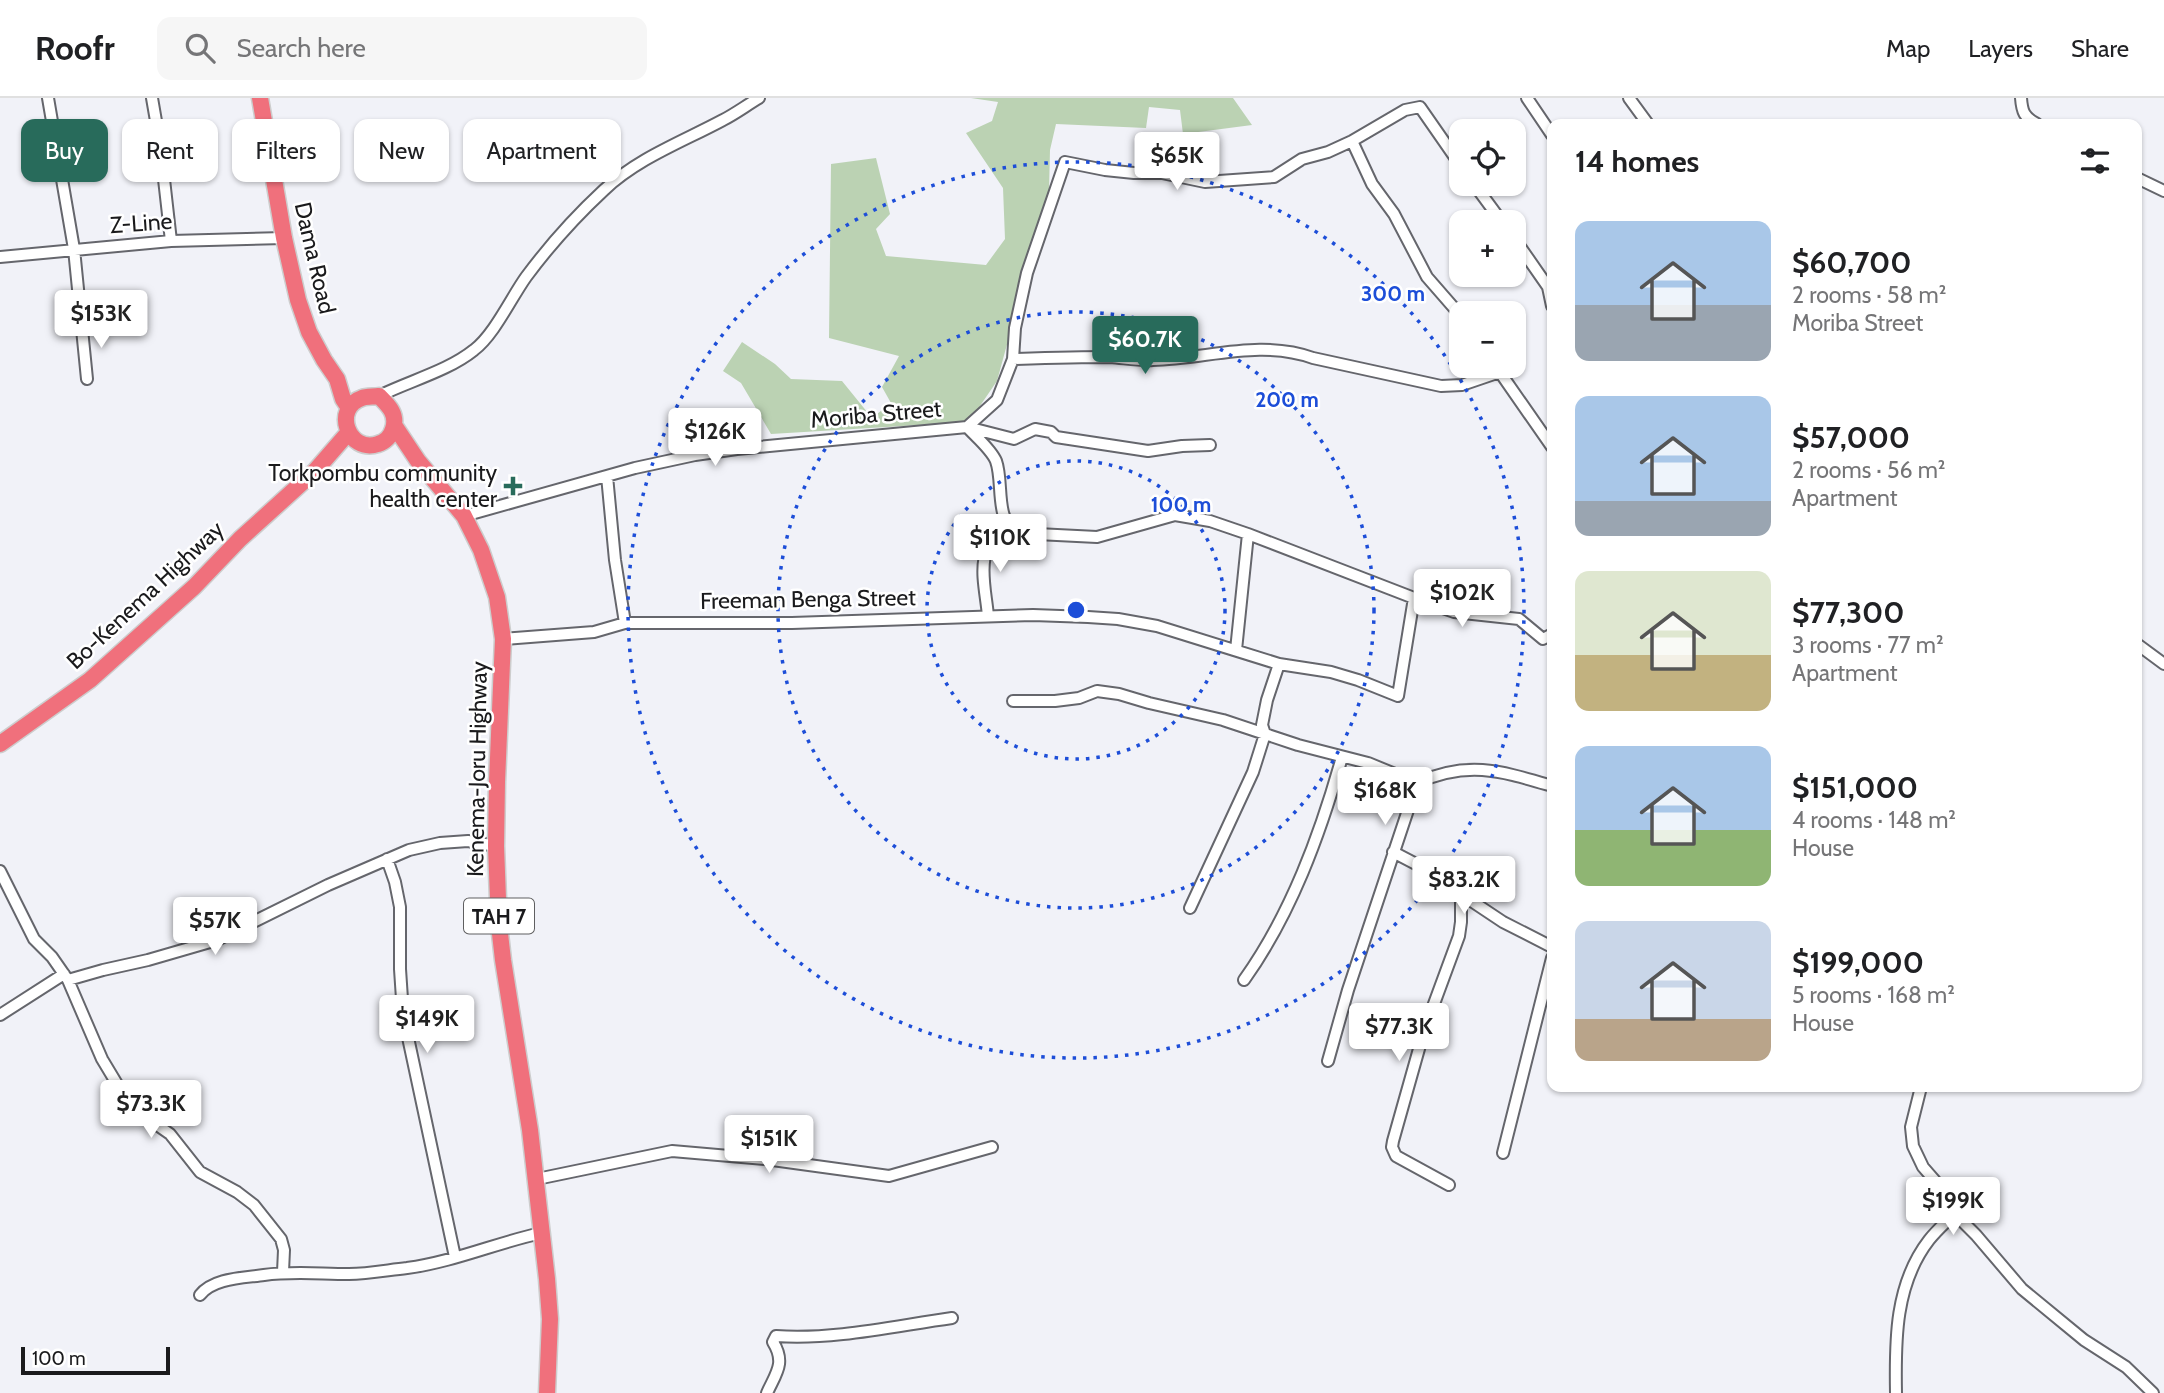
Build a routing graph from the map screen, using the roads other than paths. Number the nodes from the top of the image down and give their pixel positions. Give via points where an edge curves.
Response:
1 (48, 98) edge
2 (152, 98) edge
3 (260, 98) edge
4 (759, 98) edge
5 (1527, 98) edge
6 (1629, 98) edge
7 (2021, 98) edge
8 (1644, 119) edge
9 (2028, 119) edge
10 (1547, 128) edge
11 (1352, 141) junction
12 (1449, 149) edge
13 (2142, 180) edge
14 (2164, 191) edge
15 (284, 238) junction
16 (171, 241) junction
17 (74, 249) junction
18 (1526, 255) edge
19 (0, 257) edge
20 (1547, 286) edge
21 (1449, 302) edge
22 (1013, 359) junction
23 (1478, 378) edge
24 (1504, 378) edge
25 (88, 379) dead end
26 (337, 379) junction
27 (372, 397) junction
28 (349, 408) junction
29 (394, 425) junction
30 (967, 427) junction
31 (353, 438) junction
32 (1547, 440) edge
33 (383, 442) junction
34 (1210, 445) dead end
35 (418, 461) junction
36 (607, 476) junction
37 (464, 516) junction
38 (1009, 528) junction
39 (1248, 534) junction
40 (1414, 598) junction
41 (988, 615) junction
42 (625, 623) junction
43 (1547, 637) edge
44 (503, 639) junction
45 (2142, 648) edge
46 (1236, 650) junction
47 (1279, 664) junction
48 (2164, 664) edge
49 (1013, 701) dead end
50 (1265, 734) junction
51 (0, 744) edge
52 (1342, 757) junction
53 (1417, 783) junction
54 (1547, 784) edge
55 (496, 846) junction
56 (1394, 852) junction
57 (387, 859) junction
58 (0, 871) edge
59 (1461, 896) junction
60 (1190, 908) dead end
61 (1547, 944) edge
62 (66, 977) junction
63 (1547, 978) edge
64 (1244, 980) dead end
65 (0, 1016) edge
66 (1328, 1061) dead end
67 (1920, 1092) edge
68 (992, 1147) dead end
69 (1503, 1153) dead end
70 (537, 1179) junction
71 (1449, 1185) dead end
72 (1952, 1216) junction
73 (541, 1233) junction
74 (455, 1257) junction
75 (283, 1272) junction
76 (200, 1295) dead end
77 (952, 1318) dead end
78 (548, 1393) edge
79 (767, 1393) edge
80 (1896, 1393) edge
81 (2153, 1393) edge

1 - 17 street
2 - 16 street
3 - 15 highway, Dama Road
4 - 27 street via 668,146 605,189 527,277 475,350
5 - 10 street
6 - 8 street
7 - 9 street
11 - 12 street via 1405,110 1420,107
11 - 21 street via 1427,277
11 - 22 street via 1302,159 1274,177 1247,179 1205,182 1065,162 1027,273
13 - 14 street
15 - 16 street, Z-Line
15 - 26 highway, Dama Road via 309,332
16 - 17 street, Z-Line
17 - 19 street, Z-Line
17 - 25 street
18 - 20 street
22 - 23 street via 1152,360 1278,350 1441,386
22 - 30 street via 997,400
24 - 32 street
26 - 27 highway
26 - 28 highway, Dama Road
27 - 28 highway via 359,399
27 - 29 highway via 393,412
28 - 31 highway via 345,420
29 - 33 highway
29 - 35 highway, Kenema-Joru Highway / TAH 7
30 - 34 street, Moriba Street via 1014,439 1035,429 1056,437 1148,452
30 - 36 street, Moriba Street via 737,449
30 - 38 street via 994,457
31 - 33 highway via 371,446
31 - 51 highway, Bo-Kenema Highway via 90,680
33 - 35 highway, Kenema-Joru Highway / TAH 7
35 - 37 highway, Kenema-Joru Highway / TAH 7
36 - 37 street, Moriba Street
36 - 42 street
37 - 44 highway, Kenema-Joru Highway / TAH 7 via 491,574
38 - 39 street via 1017,533 1097,537 1175,514
38 - 41 street via 995,535 982,563
39 - 40 street
39 - 46 street
40 - 43 street via 1454,612 1519,619
40 - 47 street, Freeman Benga Street via 1398,696 1331,672
41 - 42 street, Freeman Benga Street via 792,623
41 - 46 street, Freeman Benga Street via 1118,619
42 - 44 street, Freeman Benga Street via 594,632
44 - 55 highway, Kenema-Joru Highway / TAH 7
45 - 48 street
46 - 47 street, Freeman Benga Street
47 - 50 street via 1267,700 1262,725
49 - 50 street via 1055,701 1097,691
50 - 52 street
50 - 60 street via 1253,772
52 - 53 street
52 - 64 street via 1305,865 1271,937
53 - 54 street via 1437,774 1476,768
53 - 56 street
55 - 57 street via 440,843
55 - 70 highway, Kenema-Joru Highway / TAH 7 via 503,960
56 - 59 street
56 - 66 street
57 - 62 street via 217,940
57 - 74 street via 400,907 403,1014
58 - 62 street via 34,939
59 - 61 street
59 - 71 street via 1459,936 1424,1031 1392,1140 1396,1156
62 - 65 street
62 - 75 street via 120,1089 170,1134 200,1172 254,1205 281,1238
63 - 69 street
67 - 72 street via 1911,1127 1913,1146 1923,1167 1950,1198
68 - 70 street via 889,1175 672,1151
70 - 73 highway, Kenema-Joru Highway / TAH 7
72 - 80 street via 1923,1248 1904,1286 1895,1345
72 - 81 street via 1976,1235 2022,1289 2084,1340 2126,1367
73 - 74 street
73 - 78 highway, Kenema-Joru Highway / TAH 7 via 550,1319
74 - 75 street via 364,1273
75 - 76 street via 217,1283
77 - 79 street via 831,1336 776,1336 773,1342 780,1364

